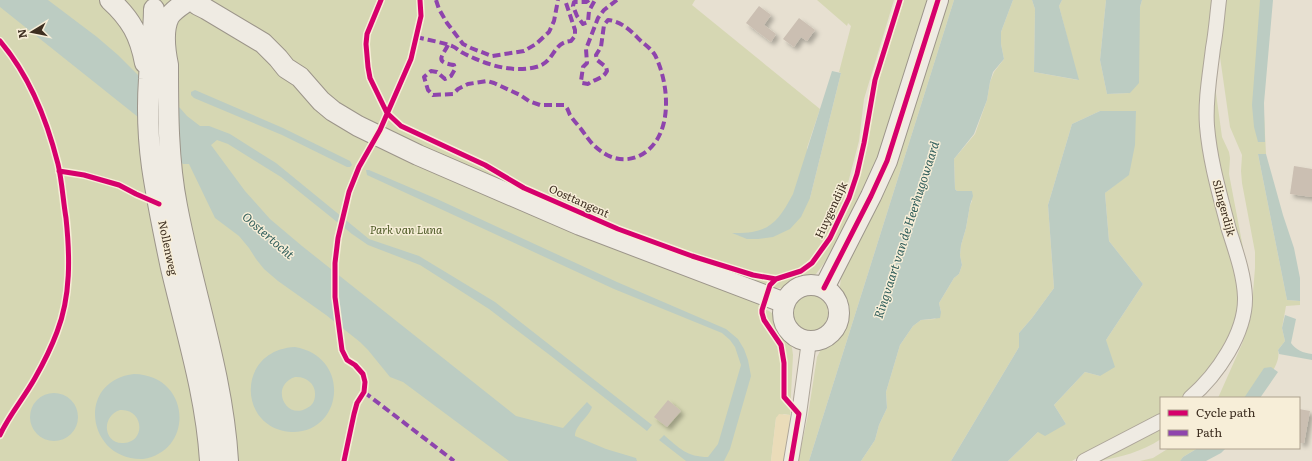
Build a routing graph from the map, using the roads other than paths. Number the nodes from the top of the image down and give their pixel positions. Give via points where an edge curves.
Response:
1 (110, 0) edge
2 (217, 0) edge
3 (938, 0) edge
4 (1219, 0) edge
5 (177, 7) edge
6 (300, 77) junction
7 (149, 79) junction
8 (824, 288) junction
9 (785, 303) junction
10 (809, 340) junction
11 (1191, 397) edge
12 (1160, 422) edge
13 (210, 461) edge
14 (228, 461) edge
15 (791, 461) edge
16 (1084, 461) edge

1 - 7 main road via 137,34
2 - 6 main road, Oosttangent via 248,18 277,41
3 - 8 main road via 886,161
4 - 11 street, Slingerdijk via 1208,88 1207,126 1216,183 1242,272 1245,297 1243,318 1236,338 1221,363
5 - 6 main road, Oosttangent via 206,9 259,40 286,68
5 - 7 main road, Nollenweg
5 - 14 main road, Nollenweg via 168,65 170,160 180,220 220,392
6 - 9 main road, Oosttangent via 333,111 418,155 580,226
7 - 13 main road, Nollenweg via 150,144 154,179 200,390
8 - 9 main road via 817,285 801,286 791,293
8 - 10 main road via 836,300 836,325 825,337
9 - 10 main road via 783,317 790,331 795,336
10 - 15 street
12 - 16 street

